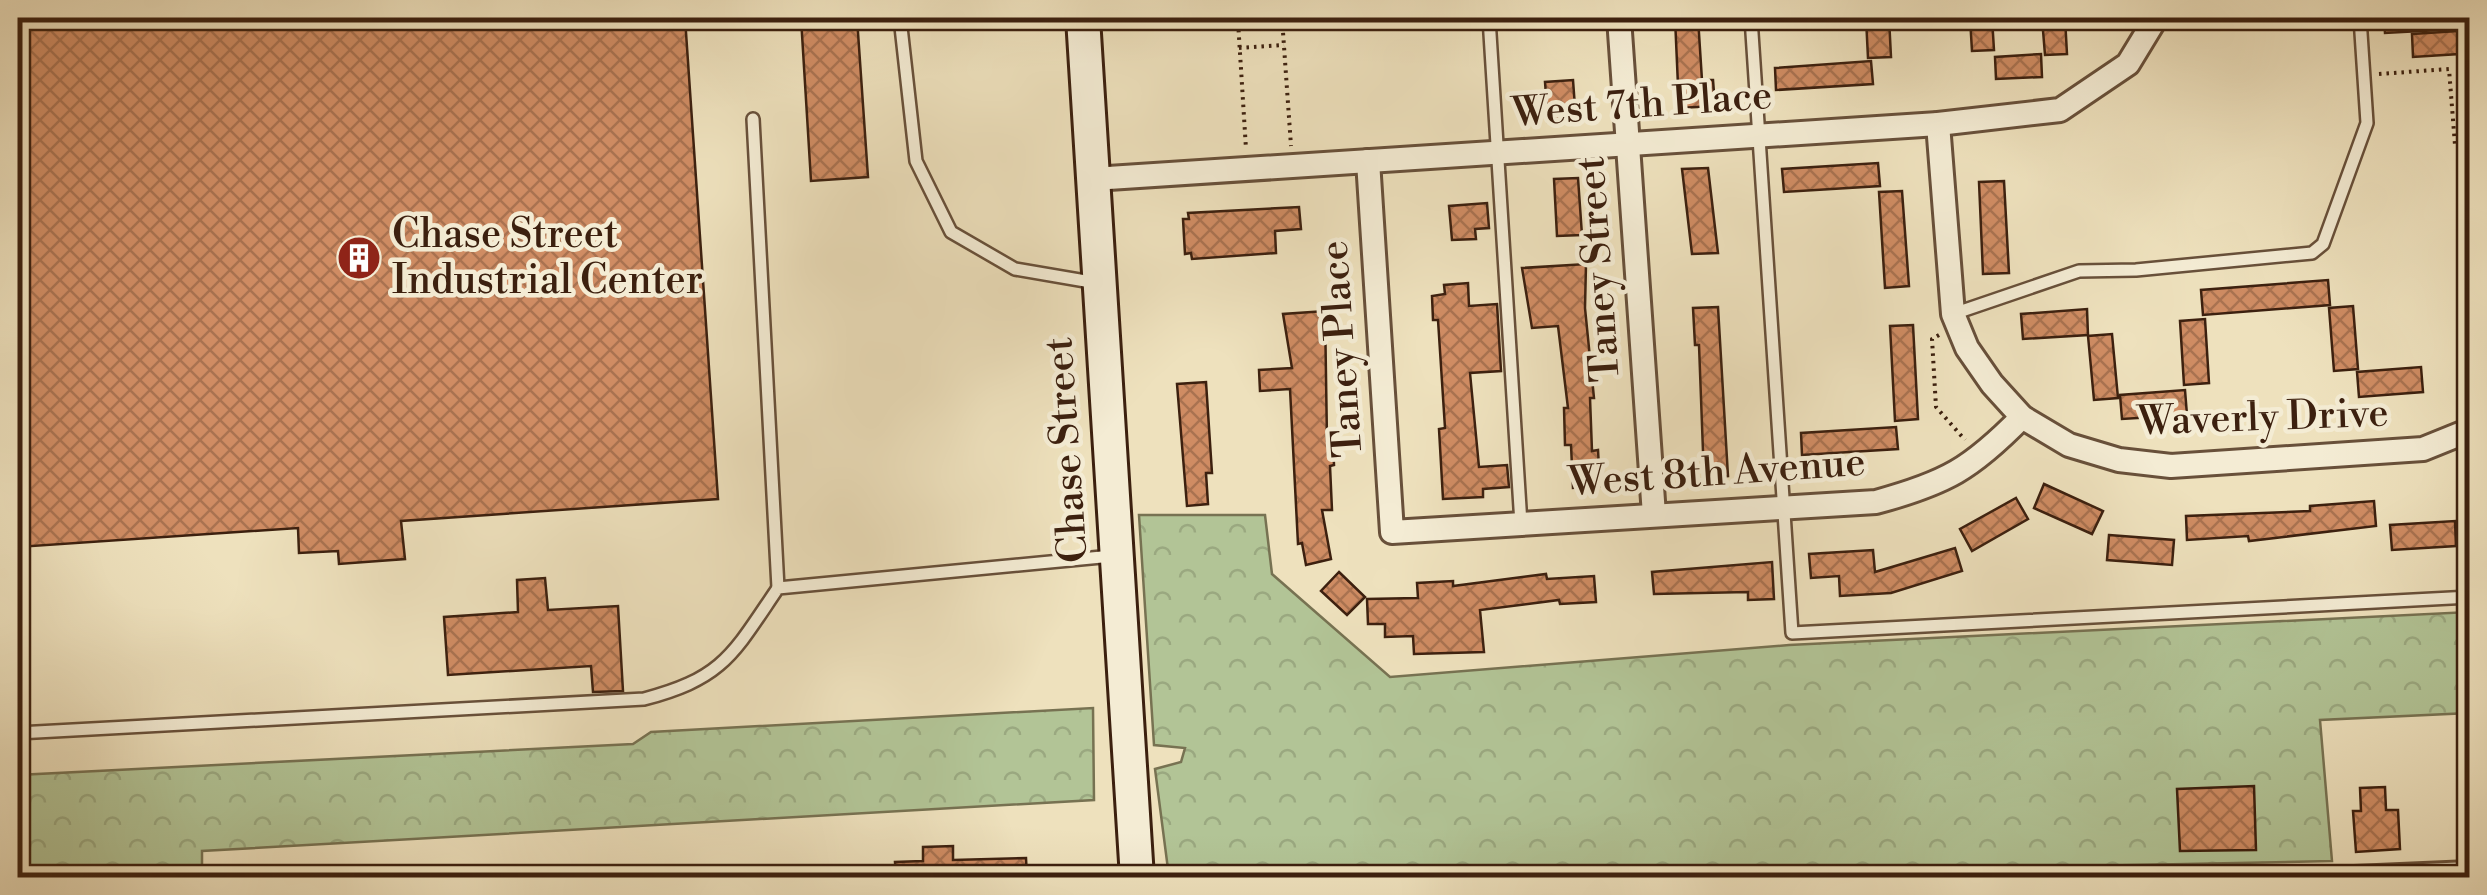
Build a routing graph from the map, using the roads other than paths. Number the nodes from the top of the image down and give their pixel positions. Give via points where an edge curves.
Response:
1 (900, 18) edge
2 (1084, 18) edge
3 (1489, 18) edge
4 (1619, 18) edge
5 (1751, 18) edge
6 (2156, 18) edge
7 (2360, 18) edge
8 (753, 119) dead end
9 (1938, 124) junction
10 (1759, 135) junction
11 (1628, 142) junction
12 (1497, 152) junction
13 (1368, 161) junction
14 (1094, 178) junction
15 (1100, 283) junction
16 (1950, 322) junction
17 (2022, 417) junction
18 (2470, 430) edge
19 (1784, 508) junction
20 (1654, 515) junction
21 (1521, 524) junction
22 (1392, 532) joint
23 (1116, 555) junction
24 (778, 588) junction
25 (2470, 597) edge
26 (18, 733) edge
27 (2470, 873) edge
28 (1137, 878) edge
29 (2354, 878) edge

1 - 15 lane via 916,162 951,232 1014,269
2 - 14 street, Chase Street
3 - 12 lane
4 - 11 street, Taney Street
5 - 10 lane
6 - 9 street, West 7th Place via 2128,64 2060,110
7 - 16 lane via 2367,123 2362,148 2322,244 2312,253 2078,270
8 - 24 lane
9 - 10 street, West 7th Place
9 - 16 street, Waverly Drive
10 - 11 street, West 7th Place
10 - 19 lane
11 - 12 street, West 7th Place
11 - 20 street, Taney Street
12 - 13 street, West 7th Place
12 - 21 lane
13 - 14 street, West 7th Place
13 - 22 street, Taney Place
14 - 15 street, Chase Street
15 - 23 street, Chase Street
16 - 17 street, Waverly Drive
17 - 18 street, Waverly Drive via 2069,446 2172,466 2422,449
17 - 19 street, West 8th Avenue via 1980,460 1933,487 1876,502
19 - 20 street, West 8th Avenue
19 - 25 lane via 1792,633
20 - 21 street, West 8th Avenue
21 - 22 street, West 8th Avenue
23 - 24 lane
23 - 28 street, Chase Street
24 - 26 lane via 715,671 690,687 644,699
27 - 29 street

